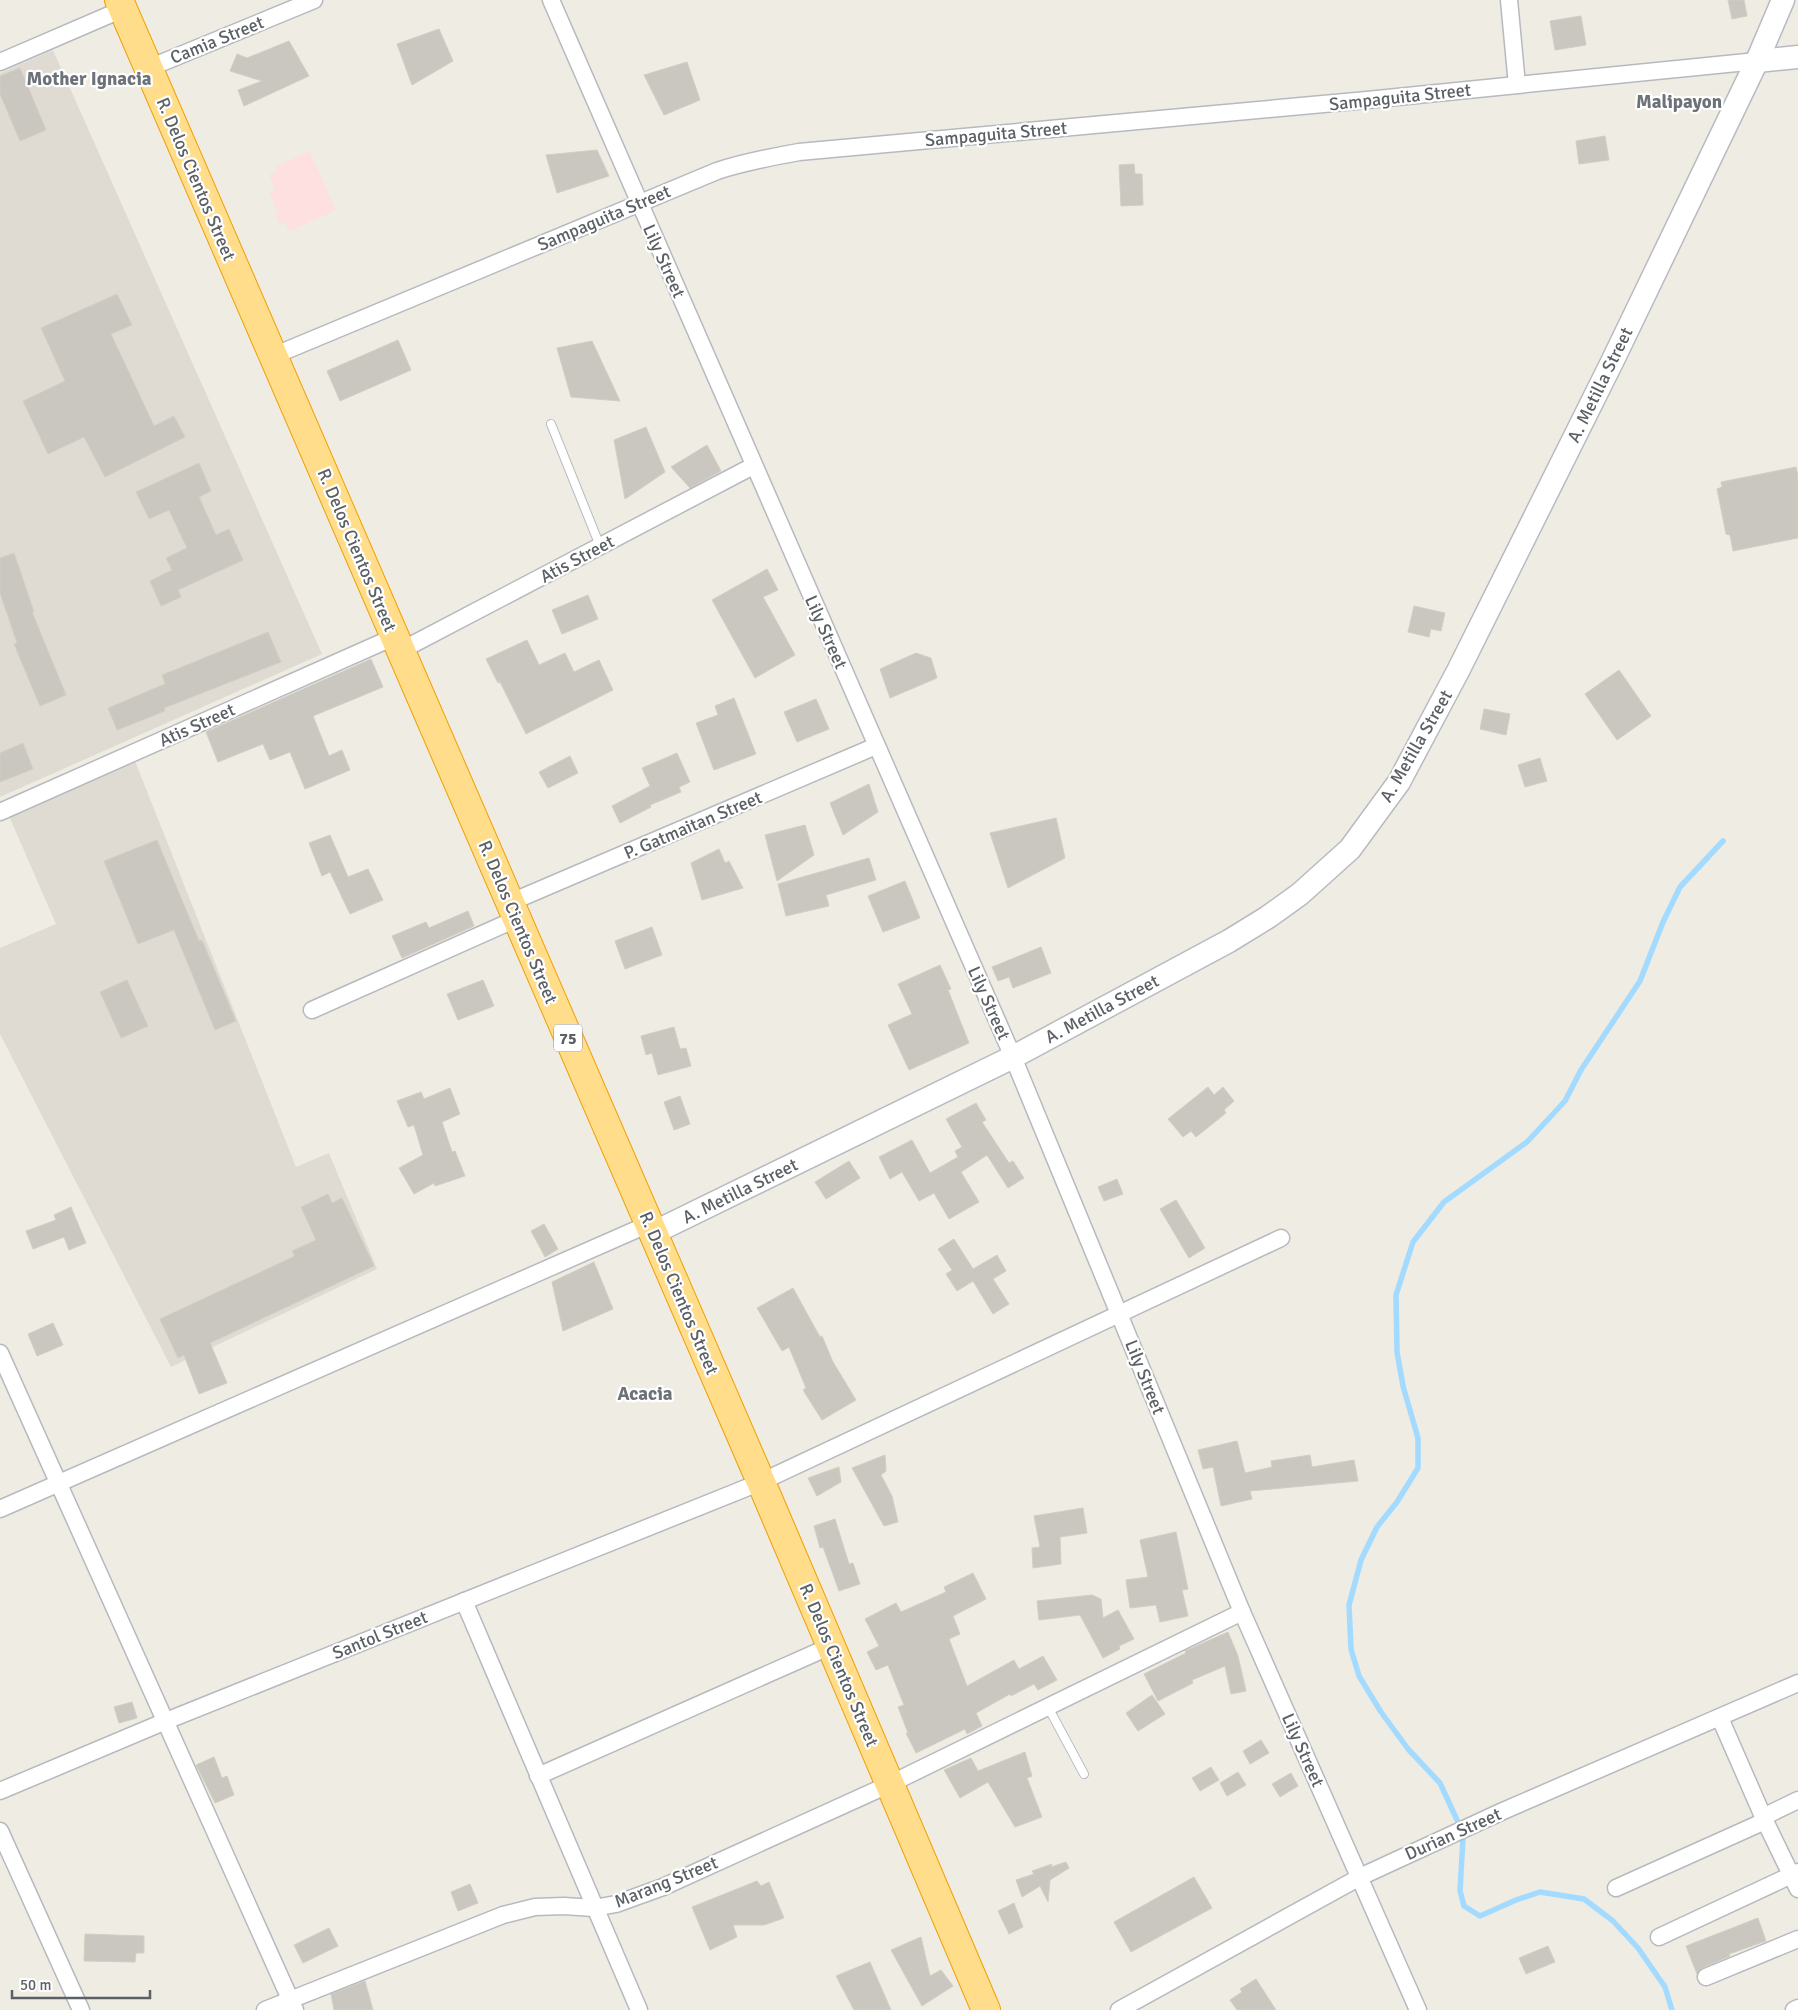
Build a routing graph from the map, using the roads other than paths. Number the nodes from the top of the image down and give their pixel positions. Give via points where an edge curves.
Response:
1 (314, 0) edge
2 (551, 0) edge
3 (1509, 0) edge
4 (1783, 0) edge
5 (121, 4) edge
6 (1798, 57) edge
7 (1757, 61) junction
8 (0, 62) edge
9 (148, 68) junction
10 (1517, 85) junction
11 (639, 203) junction
12 (273, 356) junction
13 (551, 424) dead end
14 (753, 466) junction
15 (600, 546) junction
16 (397, 644) junction
17 (876, 746) junction
18 (0, 812) edge
19 (513, 911) junction
20 (312, 1010) dead end
21 (1013, 1058) junction
22 (651, 1229) junction
23 (1281, 1238) dead end
24 (1119, 1315) junction
25 (0, 1353) edge
26 (761, 1482) junction
27 (59, 1484) junction
28 (0, 1509) edge
29 (464, 1601) junction
30 (1242, 1612) junction
31 (831, 1646) junction
32 (1798, 1683) edge
33 (1048, 1707) junction
34 (1720, 1718) junction
35 (166, 1720) junction
36 (1084, 1774) dead end
37 (538, 1776) junction
38 (890, 1784) junction
39 (0, 1791) edge
40 (1798, 1800) edge
41 (1764, 1819) junction
42 (0, 1831) edge
43 (1360, 1877) junction
44 (1796, 1879) edge
45 (1616, 1888) dead end
46 (594, 1908) junction
47 (1659, 1937) dead end
48 (1798, 1938) edge
49 (1706, 1977) dead end
50 (293, 2005) edge
51 (1798, 2008) edge
52 (81, 2010) edge
53 (265, 2010) edge
54 (639, 2010) edge
55 (986, 2010) edge
56 (1119, 2010) edge
57 (1418, 2010) edge
58 (1794, 2010) edge

1 - 9 street, Camia Street
2 - 11 street, Lily Street
3 - 10 street
4 - 7 main road, A. Metilla Street
5 - 8 street
5 - 9 highway, R. Delos Cientos Street / 75
6 - 7 main road
7 - 10 street, Sampaguita Street
7 - 21 main road, A. Metilla Street via 1458,671 1399,782 1350,849 1307,889 1268,917
9 - 12 highway, R. Delos Cientos Street / 75
10 - 11 street, Sampaguita Street via 799,152 744,162
11 - 12 street, Sampaguita Street
11 - 14 street, Lily Street
12 - 16 highway, R. Delos Cientos Street / 75
13 - 15 lane
14 - 15 street, Atis Street
14 - 17 street, Lily Street
15 - 16 street, Atis Street
16 - 18 street, Atis Street
16 - 19 highway, R. Delos Cientos Street / 75
17 - 19 street, P. Gatmaitan Street
17 - 21 street, Lily Street
19 - 20 street, P. Gatmaitan Street
19 - 22 highway, R. Delos Cientos Street / 75
21 - 22 main road, A. Metilla Street
21 - 24 street, Lily Street
22 - 26 highway, R. Delos Cientos Street / 75
22 - 27 street
23 - 24 street, Santol Street
24 - 26 street, Santol Street
24 - 30 street, Lily Street
25 - 27 street
26 - 29 street, Santol Street
26 - 31 highway, R. Delos Cientos Street / 75
27 - 28 street
27 - 35 street
29 - 35 street, Santol Street
29 - 37 street
30 - 33 street, Marang Street
30 - 43 street, Lily Street
31 - 37 street
31 - 38 highway, R. Delos Cientos Street / 75
32 - 34 street, Durian Street
33 - 36 lane
33 - 38 street, Marang Street
34 - 41 street
34 - 43 street, Durian Street via 1503,1811
35 - 39 street, Santol Street
35 - 50 street
37 - 46 street
38 - 46 street, Marang Street via 663,1887 616,1904
38 - 55 highway, R. Delos Cientos Street / 75
40 - 41 street
41 - 44 street
41 - 45 street
42 - 52 street
43 - 56 street, Durian Street
43 - 57 street, Lily Street
44 - 47 street
46 - 50 street, Marang Street via 535,1907 503,1915
46 - 54 street
48 - 49 street
50 - 53 street, Marang Street
51 - 58 street

